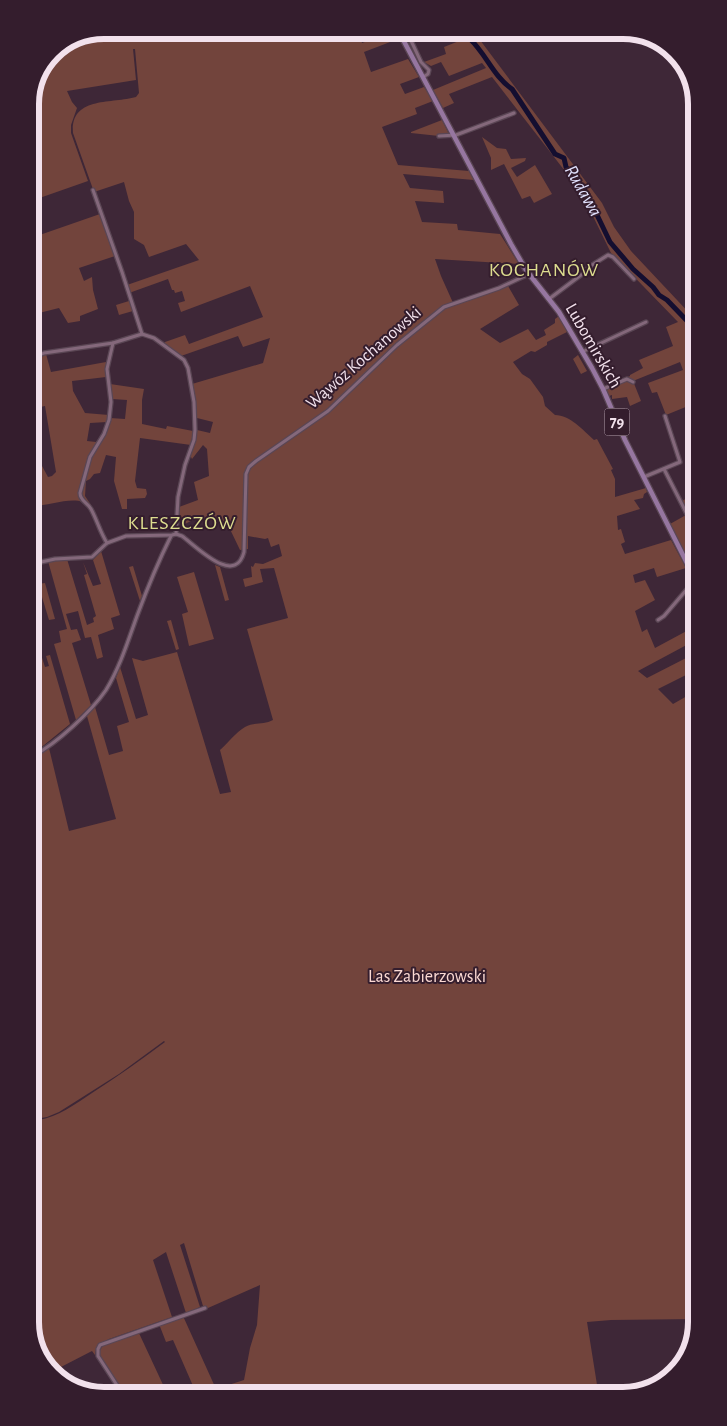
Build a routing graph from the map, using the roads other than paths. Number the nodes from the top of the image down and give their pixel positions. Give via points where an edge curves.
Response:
1 (403, 39) edge
2 (410, 39) edge
3 (423, 77) junction
4 (514, 113) dead end
5 (438, 136) dead end
6 (454, 136) junction
7 (93, 190) dead end
8 (529, 273) junction
9 (634, 279) dead end
10 (549, 299) junction
11 (646, 322) dead end
12 (142, 334) junction
13 (113, 343) junction
14 (582, 352) junction
15 (39, 356) edge
16 (633, 382) dead end
17 (603, 390) junction
18 (666, 416) dead end
19 (664, 469) junction
20 (644, 477) junction
21 (688, 515) edge
22 (176, 534) junction
23 (172, 535) junction
24 (107, 543) junction
25 (39, 562) edge
26 (687, 564) edge
27 (688, 588) edge
28 (658, 620) dead end
29 (39, 752) edge
30 (205, 1308) dead end
31 (118, 1387) edge

1 - 3 main road, Lubomirskich / 79
2 - 3 street via 420,60 430,70
3 - 6 main road, Lubomirskich / 79
4 - 6 street
5 - 6 street
6 - 8 main road, Lubomirskich / 79
7 - 12 street
8 - 10 main road, Lubomirskich / 79
8 - 22 street, Wąwóz Kochanowski via 500,288 444,307 408,335 328,411 256,460 246,479 244,552 236,564 222,565
9 - 10 street via 608,255
10 - 14 main road, Lubomirskich / 79 via 564,318
11 - 14 street
12 - 13 street
12 - 22 street via 154,338 184,360 194,402 194,440 180,485
13 - 15 street
13 - 24 street via 106,369 111,402 109,420 90,457 80,493
14 - 17 main road, Lubomirskich / 79
16 - 17 street via 627,379
17 - 20 main road, Lubomirskich / 79
18 - 19 street via 680,462
19 - 20 street
19 - 21 street
20 - 26 main road, Lubomirskich / 79
22 - 23 street
23 - 24 street via 126,536
23 - 29 street via 150,579 120,664 105,691 90,709
24 - 25 street via 92,557
27 - 28 street
30 - 31 street via 100,1344 98,1356

